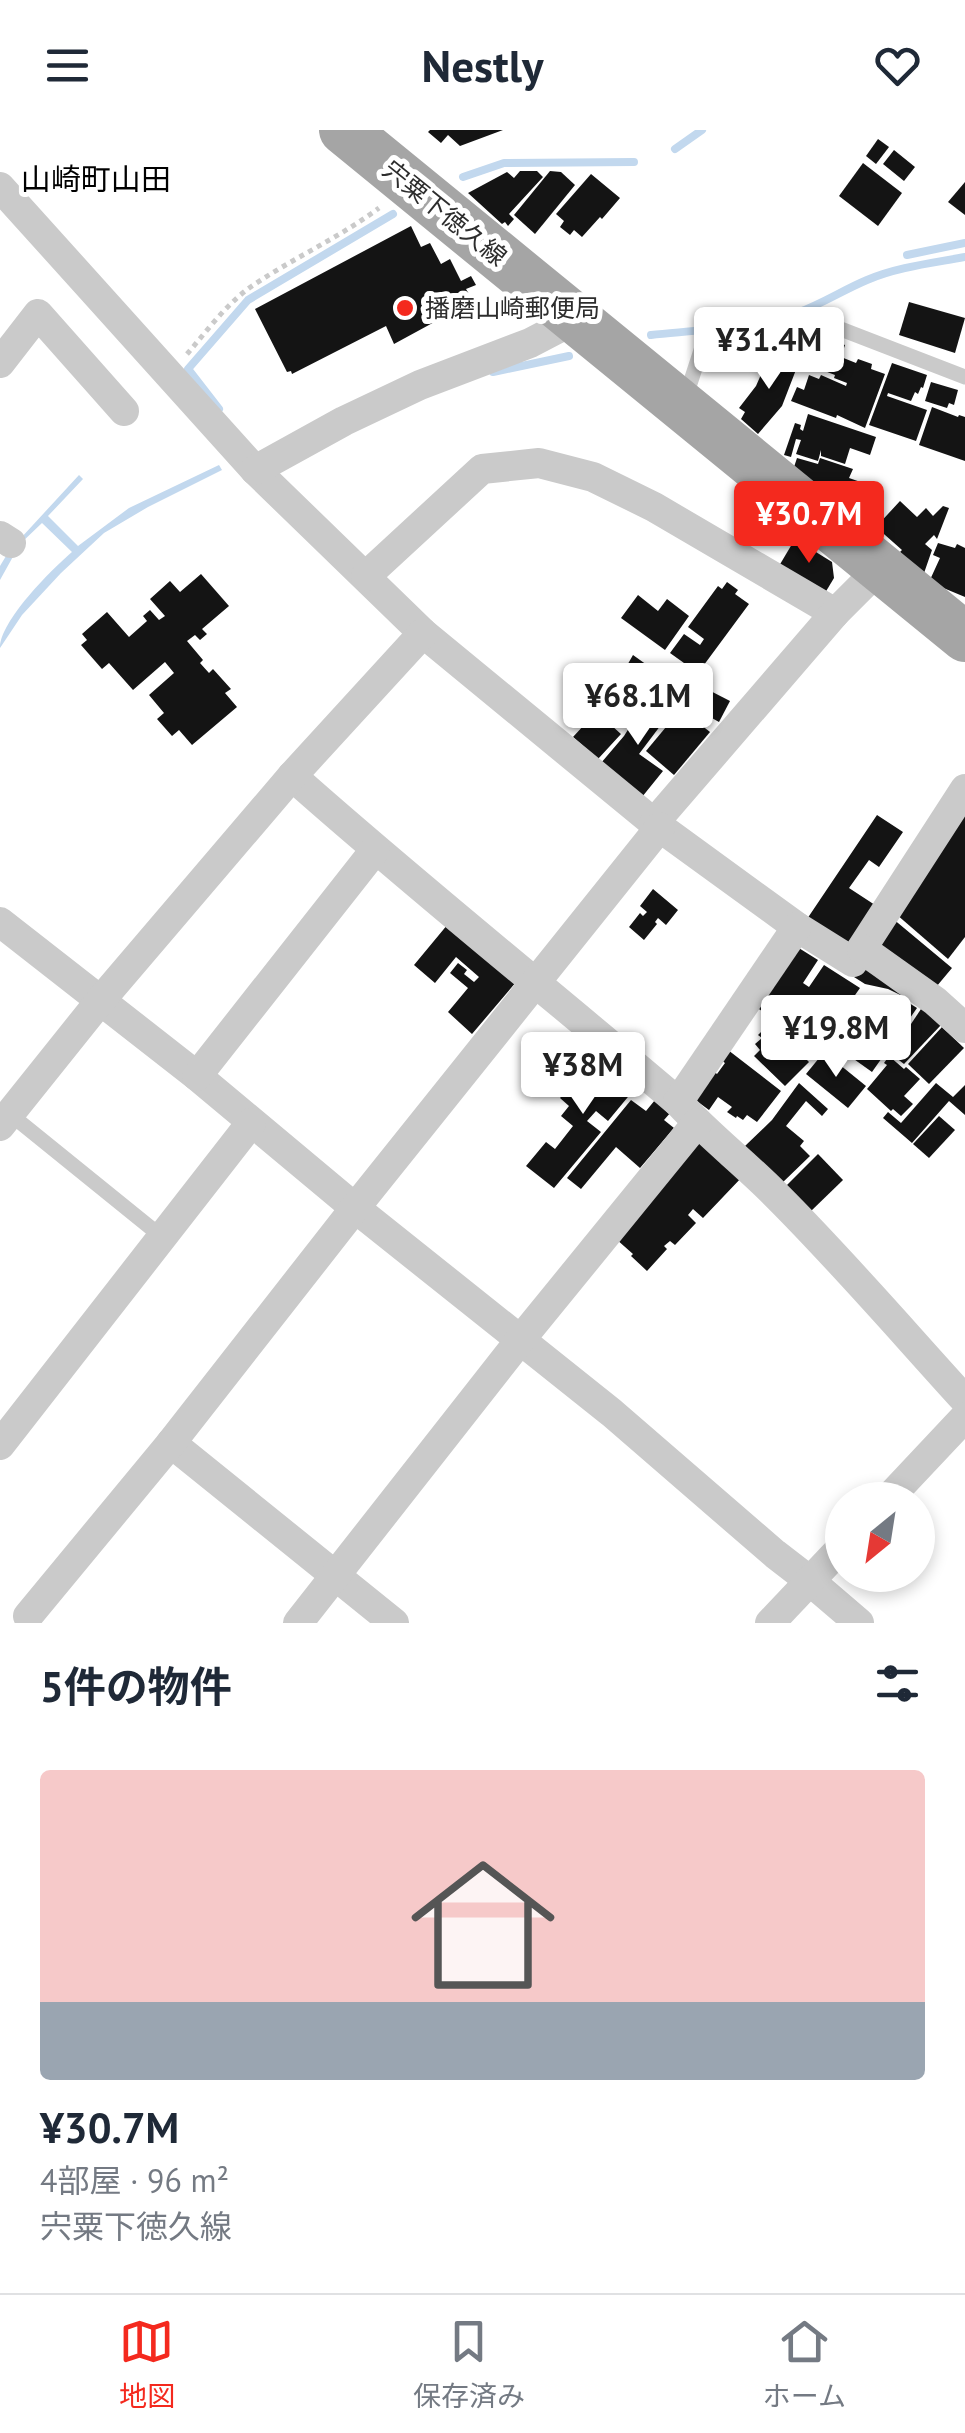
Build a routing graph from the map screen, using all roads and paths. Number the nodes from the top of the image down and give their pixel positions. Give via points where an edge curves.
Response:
1 (344, 130) edge
2 (411, 185) junction
3 (0, 186) edge
4 (576, 319) junction
5 (0, 363) edge
6 (168, 376) junction
7 (965, 377) edge
8 (682, 408) junction
9 (124, 411) dead end
10 (256, 470) junction
11 (880, 568) junction
12 (366, 576) junction
13 (836, 613) junction
14 (423, 633) junction
15 (965, 637) edge
16 (292, 776) junction
17 (965, 789) edge
18 (656, 825) junction
19 (375, 850) junction
20 (0, 922) edge
21 (796, 927) junction
22 (862, 949) junction
23 (537, 982) junction
24 (100, 1001) junction
25 (965, 1028) edge
26 (197, 1076) junction
27 (7, 1110) edge
28 (688, 1113) junction
29 (252, 1123) junction
30 (355, 1208) junction
31 (162, 1237) junction
32 (521, 1339) junction
33 (964, 1415) edge
34 (171, 1442) junction
35 (0, 1445) edge
36 (903, 1482) edge
37 (825, 1565) edge
38 (335, 1576) junction
39 (810, 1581) junction
40 (22, 1617) edge
41 (298, 1623) edge
42 (394, 1623) edge
43 (770, 1623) edge
44 (859, 1623) edge

1 - 2 main road, 宍粟下徳久線
2 - 4 main road, 宍粟下徳久線
2 - 6 path via 350,230 252,286
3 - 6 street
4 - 8 main road, 宍粟下徳久線
4 - 10 street via 344,420
5 - 9 street via 38,314
6 - 10 street
7 - 8 lane via 820,321 702,347
8 - 11 main road, 宍粟下徳久線
10 - 12 street
11 - 13 street
11 - 15 main road, 宍粟下徳久線
12 - 13 street via 482,469 539,464 593,477
12 - 14 street
13 - 18 street
14 - 16 street
14 - 18 street
16 - 19 street
16 - 24 street
17 - 22 street
18 - 21 street
18 - 23 street
19 - 23 street
19 - 26 street
20 - 24 street
21 - 22 street via 853,962
21 - 28 street
22 - 25 street
23 - 28 street
23 - 30 street
24 - 26 street
24 - 27 street
26 - 29 street
27 - 31 lane
28 - 32 street
28 - 33 street via 806,1225
29 - 30 street
29 - 31 street
30 - 32 street
30 - 34 street
31 - 35 street
32 - 38 street
32 - 39 street
33 - 36 street
34 - 38 street
34 - 40 street
37 - 39 street
38 - 41 street
38 - 42 street
39 - 43 street
39 - 44 street

